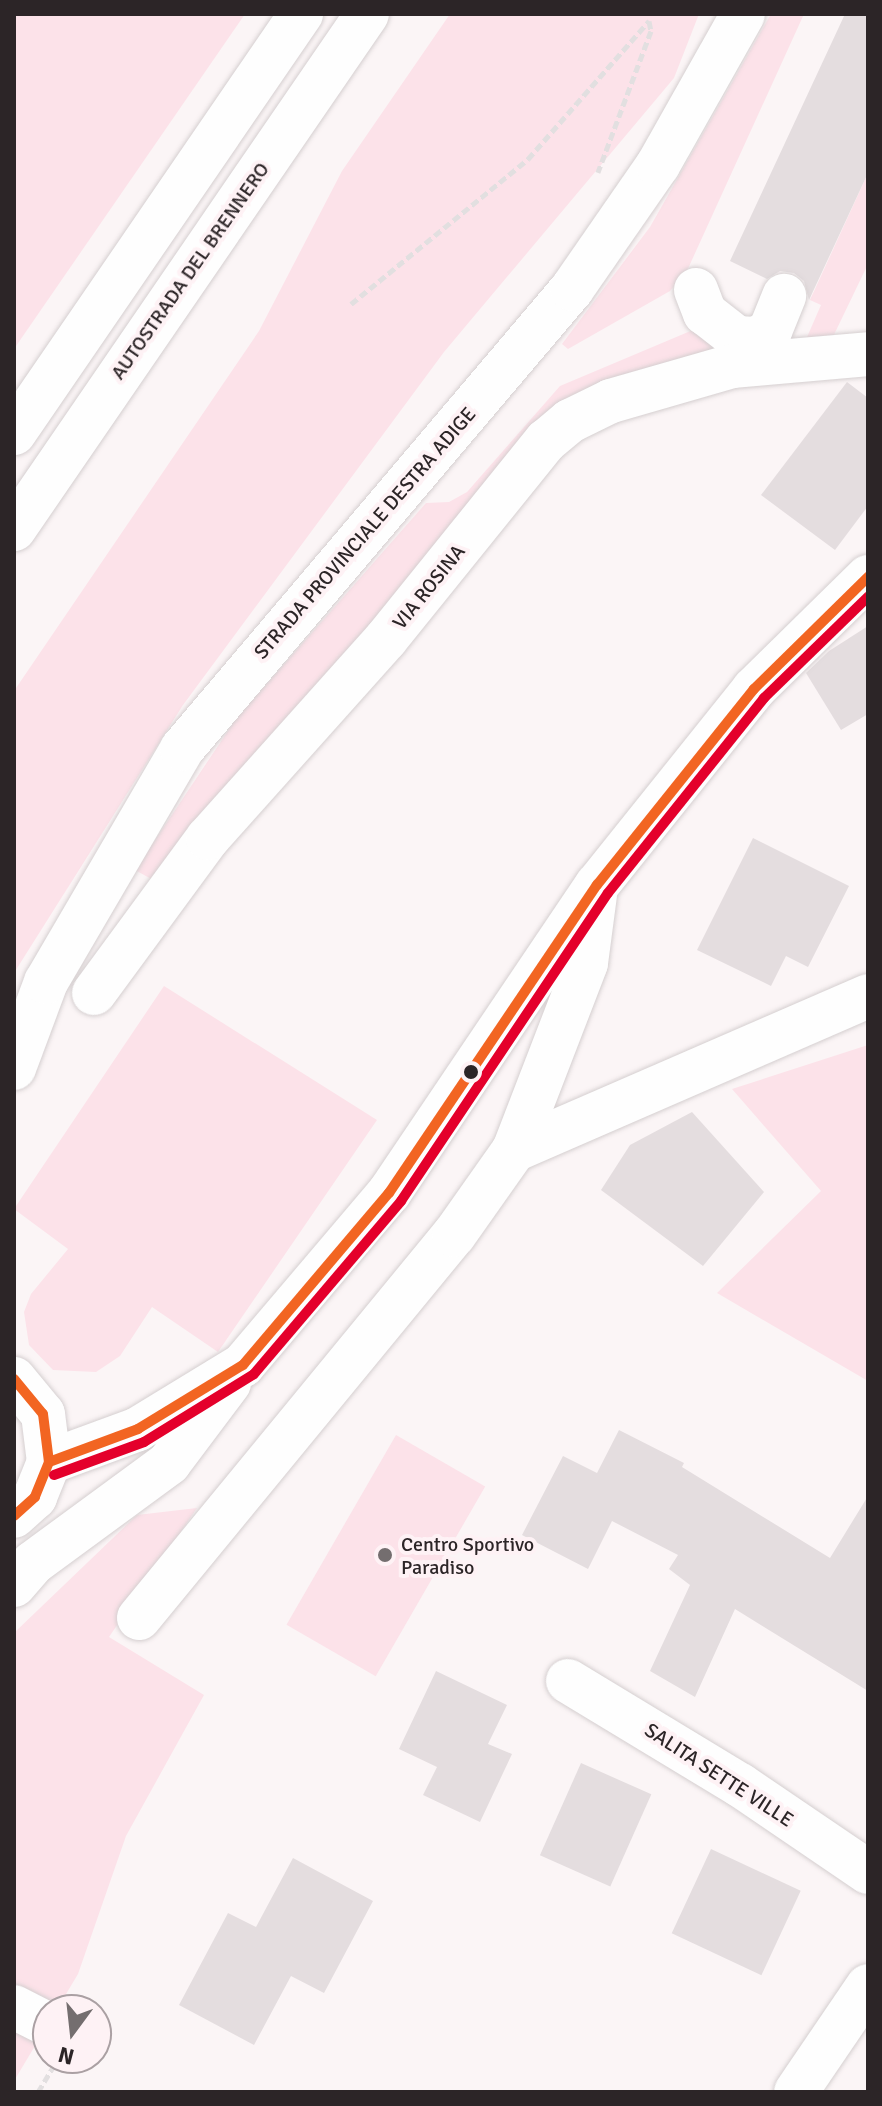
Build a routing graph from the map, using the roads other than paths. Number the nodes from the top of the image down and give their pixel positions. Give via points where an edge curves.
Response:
1 (301, 14) edge
2 (367, 14) edge
3 (743, 14) edge
4 (696, 290) dead end
5 (784, 296) dead end
6 (868, 354) edge
7 (14, 433) edge
8 (14, 529) edge
9 (868, 577) edge
10 (597, 885) junction
11 (94, 993) dead end
12 (868, 996) edge
13 (14, 1068) edge
14 (514, 1150) junction
15 (243, 1365) junction
16 (14, 1379) edge
17 (49, 1462) junction
18 (14, 1516) edge
19 (14, 1585) edge
20 (139, 1618) dead end
21 (568, 1681) dead end
22 (868, 1872) edge
23 (868, 1986) edge
24 (14, 2007) edge
25 (32, 2016) edge
26 (796, 2092) edge

1 - 7 main road
2 - 8 main road, AUTOSTRADA DEL BRENNERO
3 - 13 main road, STRADA PROVINCIALE DESTRA ADIGE via 658,165 572,289 182,749 46,982
4 - 5 main road via 705,313 737,338 756,339 770,331
6 - 11 main road, VIA ROSINA via 732,366 611,401 570,421 546,441 386,639 208,838
9 - 10 main road via 754,689
10 - 14 main road via 586,963
10 - 15 main road via 389,1193
12 - 14 main road
14 - 20 main road via 454,1235
15 - 17 main road via 138,1429
15 - 19 main road via 169,1463 33,1563
16 - 17 main road via 43,1414
17 - 18 main road via 35,1497
21 - 22 main road, SALITA SETTE VILLE via 740,1785
23 - 26 main road
24 - 25 main road

